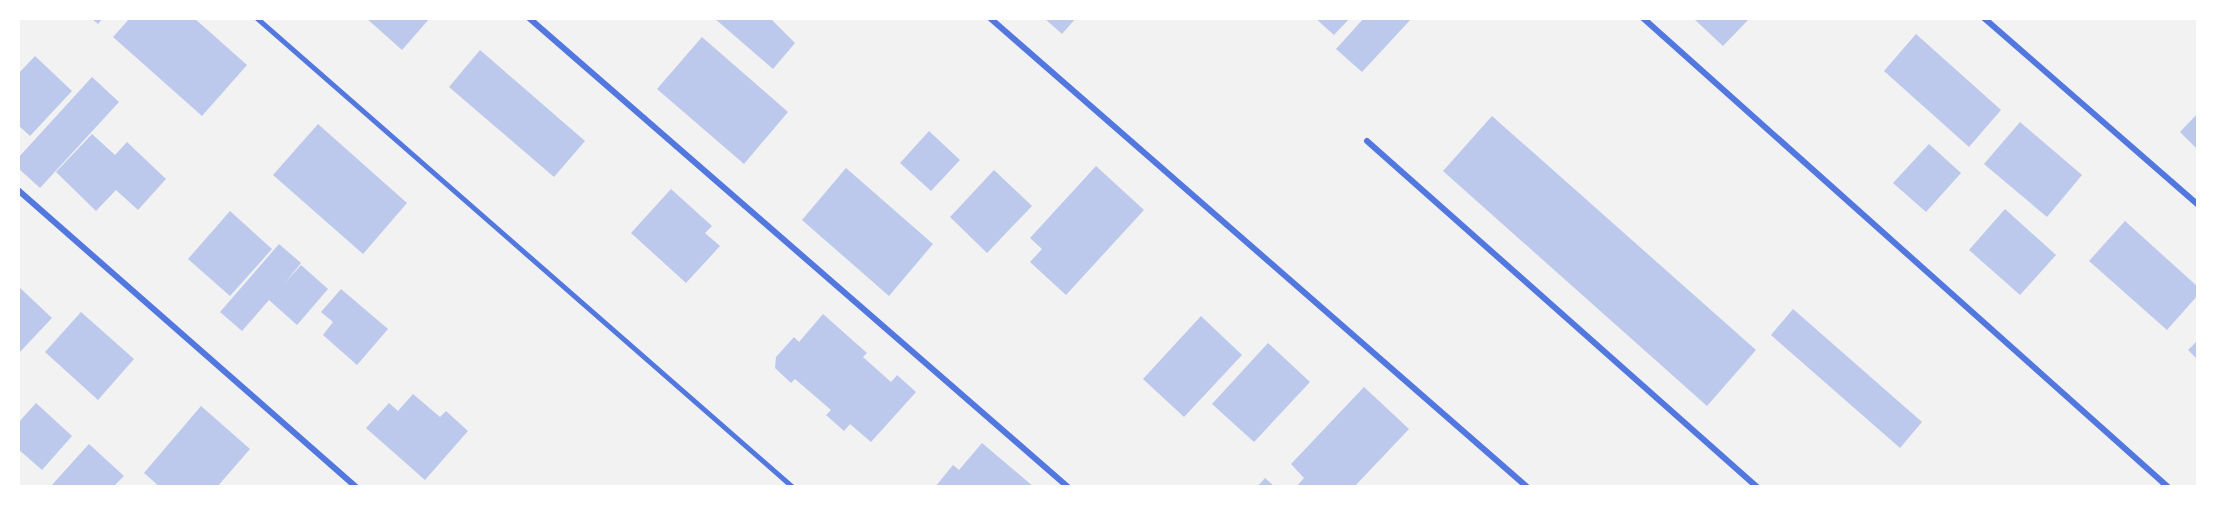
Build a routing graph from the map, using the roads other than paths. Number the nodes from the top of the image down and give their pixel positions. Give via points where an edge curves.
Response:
1 (257, 18) edge
2 (529, 18) edge
3 (990, 18) edge
4 (1642, 18) edge
5 (1984, 18) edge
6 (1366, 141) dead end
7 (18, 190) edge
8 (2198, 205) edge
9 (356, 487) edge
10 (792, 487) edge
11 (1068, 487) edge
12 (1527, 487) edge
13 (1757, 487) edge
14 (2168, 487) edge

1 - 10 lane
2 - 11 street
3 - 12 street
4 - 14 street
5 - 8 street
6 - 13 street
7 - 9 street

